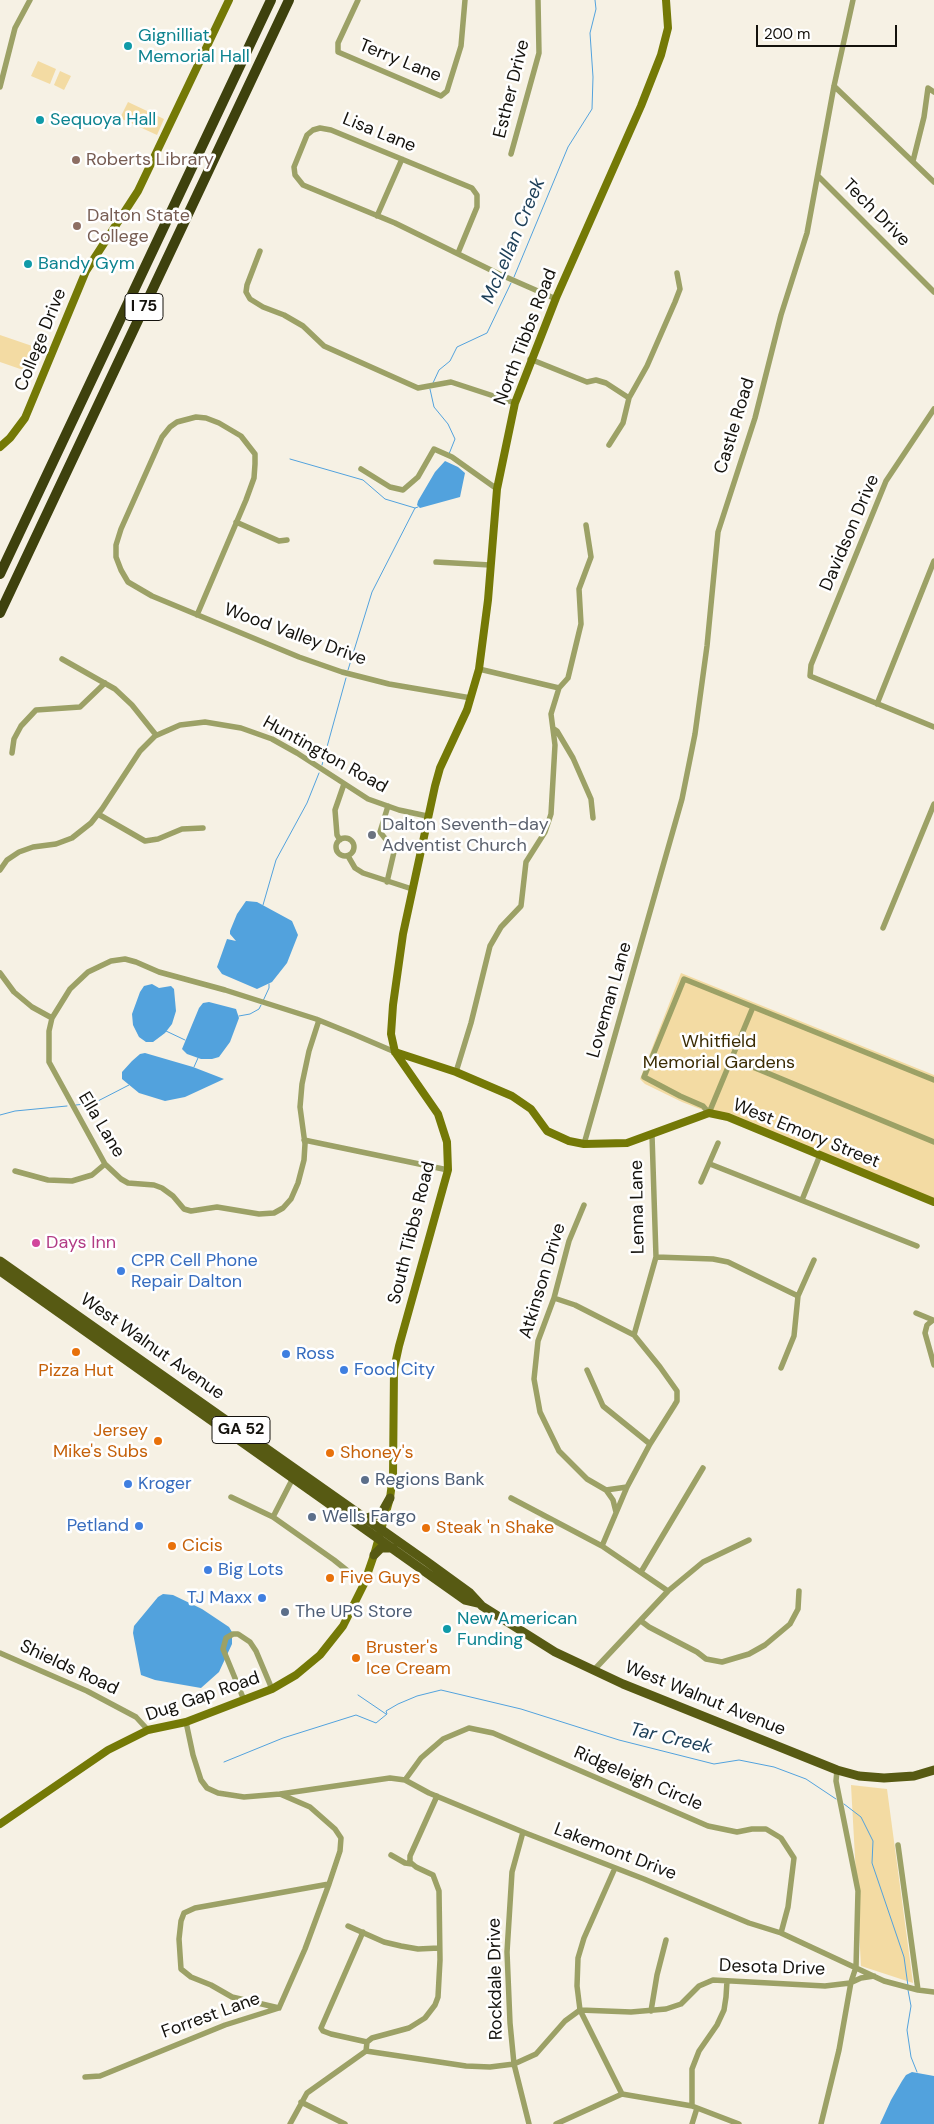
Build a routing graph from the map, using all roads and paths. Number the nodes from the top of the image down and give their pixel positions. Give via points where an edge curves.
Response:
1 (30, 0) edge
2 (230, 0) edge
3 (271, 0) edge
4 (289, 0) edge
5 (358, 0) edge
6 (465, 0) edge
7 (538, 0) edge
8 (853, 0) edge
9 (664, 1) edge
10 (834, 86) junction
11 (0, 87) edge
12 (934, 92) edge
13 (511, 154) dead end
14 (402, 159) junction
15 (913, 161) junction
16 (818, 176) junction
17 (934, 182) edge
18 (377, 216) junction
19 (260, 251) dead end
20 (458, 253) junction
21 (677, 273) dead end
22 (934, 292) edge
23 (556, 299) junction
24 (530, 359) junction
25 (628, 398) junction
26 (514, 403) junction
27 (934, 409) edge
28 (609, 445) dead end
29 (0, 448) edge
30 (361, 469) dead end
31 (497, 489) junction
32 (236, 522) junction
33 (586, 525) dead end
34 (287, 540) dead end
35 (934, 561) edge
36 (436, 562) dead end
37 (490, 565) junction
38 (0, 574) edge
39 (0, 613) edge
40 (197, 614) junction
41 (62, 659) dead end
42 (479, 670) junction
43 (105, 683) junction
44 (559, 688) junction
45 (471, 698) junction
46 (876, 704) junction
47 (934, 727) edge
48 (554, 729) junction
49 (156, 735) junction
50 (12, 753) dead end
51 (344, 784) junction
52 (934, 804) edge
53 (388, 806) junction
54 (98, 814) junction
55 (427, 816) junction
56 (593, 818) dead end
57 (203, 828) dead end
58 (340, 840) junction
59 (348, 856) junction
60 (664, 864) joint
61 (0, 870) edge
62 (387, 882) junction
63 (412, 889) junction
64 (883, 928) dead end
65 (0, 973) edge
66 (753, 1007) junction
67 (52, 1018) junction
68 (319, 1020) junction
69 (395, 1052) junction
70 (731, 1058) junction
71 (456, 1072) junction
72 (934, 1080) edge
73 (709, 1113) junction
74 (652, 1135) junction
75 (304, 1140) junction
76 (934, 1142) edge
77 (718, 1143) dead end
78 (584, 1144) junction
79 (820, 1155) junction
80 (105, 1164) junction
81 (710, 1164) junction
82 (448, 1170) junction
83 (15, 1171) dead end
84 (702, 1182) dead end
85 (802, 1200) junction
86 (934, 1202) edge
87 (584, 1205) dead end
88 (917, 1246) dead end
89 (656, 1257) junction
90 (814, 1260) dead end
91 (0, 1261) edge
92 (0, 1271) edge
93 (26, 1283) junction
94 (798, 1296) junction
95 (554, 1298) junction
96 (916, 1313) dead end
97 (933, 1320) edge
98 (634, 1335) junction
99 (934, 1365) edge
100 (781, 1368) dead end
101 (587, 1370) dead end
102 (650, 1444) junction
103 (703, 1468) dead end
104 (293, 1478) junction
105 (627, 1487) junction
106 (606, 1490) junction
107 (231, 1497) dead end
108 (390, 1498) junction
109 (511, 1498) dead end
110 (616, 1513) junction
111 (272, 1517) junction
112 (366, 1518) junction
113 (380, 1534) junction
114 (749, 1540) dead end
115 (602, 1546) junction
116 (393, 1548) junction
117 (374, 1555) junction
118 (641, 1572) junction
119 (364, 1584) junction
120 (668, 1591) junction
121 (799, 1591) dead end
122 (478, 1603) junction
123 (641, 1621) junction
124 (0, 1653) edge
125 (593, 1671) junction
126 (272, 1689) junction
127 (244, 1700) junction
128 (186, 1722) junction
129 (148, 1730) junction
130 (837, 1770) junction
131 (934, 1770) edge
132 (405, 1780) junction
133 (280, 1794) junction
134 (437, 1796) junction
135 (1, 1823) edge
136 (524, 1832) junction
137 (898, 1845) dead end
138 (391, 1855) dead end
139 (412, 1864) junction
140 (615, 1868) junction
141 (329, 1884) junction
142 (348, 1926) dead end
143 (363, 1932) junction
144 (781, 1933) junction
145 (666, 1940) dead end
146 (439, 1948) junction
147 (856, 1967) junction
148 (874, 1976) junction
149 (727, 1981) junction
150 (850, 1984) junction
151 (918, 1990) junction
152 (934, 1992) edge
153 (279, 2008) junction
154 (580, 2010) junction
155 (651, 2011) junction
156 (367, 2042) junction
157 (366, 2051) junction
158 (514, 2064) junction
159 (84, 2077) dead end
160 (622, 2094) junction
161 (301, 2102) junction
162 (694, 2107) junction
163 (558, 2123) edge
164 (290, 2124) edge
165 (345, 2124) edge
166 (529, 2124) edge
167 (692, 2124) edge
168 (739, 2124) edge
169 (821, 2124) edge

1 - 11 street via 15,28
2 - 29 street, College Drive via 138,191 86,270 25,418
3 - 38 highway, I 75
4 - 39 highway, I 75
5 - 6 street, Terry Lane via 338,43 338,52 441,96 447,91 461,46
7 - 13 street, Esther Drive via 539,53
8 - 10 street, Castle Road
9 - 23 street, North Tibbs Road via 668,28 661,55
10 - 15 street
10 - 16 street, Castle Road
12 - 15 street via 928,88
14 - 18 street
14 - 18 street, Lisa Lane via 320,128 308,135 297,158 294,176 303,185
14 - 20 street, Lisa Lane via 472,188 477,195 477,207
15 - 17 street
16 - 22 street, Tech Drive
16 - 60 street, Castle Road via 807,233 781,315 755,418 718,532 695,734
18 - 20 street, Lisa Lane
19 - 26 street via 247,285 250,299 303,326 324,346 418,388 451,382
20 - 23 street, Lisa Lane
21 - 25 street via 680,289 675,302 647,366
23 - 24 street, North Tibbs Road
24 - 25 street via 587,382 606,383
24 - 26 street, North Tibbs Road
25 - 28 street via 623,423
26 - 31 street, North Tibbs Road
27 - 46 street, Davidson Drive via 886,481 811,665 810,676
30 - 31 street via 390,487 403,490 418,477 434,449 452,457
31 - 37 street, North Tibbs Road
32 - 34 street via 278,541
32 - 40 street, Wood Valley Drive
32 - 40 street, Wood Valley Drive via 254,478 255,454 241,436 219,423 196,417 177,422 162,437 151,461 121,529 116,557 128,582 137,589
33 - 44 street via 591,557 579,589 581,624 568,678
35 - 46 street
36 - 37 street
37 - 42 street, North Tibbs Road
40 - 45 street, Wood Valley Drive via 342,672 397,686
41 - 43 street
42 - 44 street
42 - 45 street, North Tibbs Road
43 - 49 street via 132,705
43 - 50 street via 80,707 36,710 20,726
44 - 48 street via 551,714
45 - 55 street, South Tibbs Road via 440,768
46 - 47 street
48 - 56 street via 573,758 591,798
48 - 71 street via 554,780 546,832 526,862 521,906 501,927 490,946
49 - 51 street, Huntington Road via 180,725 205,722 241,728 272,739
49 - 54 street, Huntington Road via 140,751
51 - 53 street, Huntington Road via 368,799
51 - 58 street via 335,810
52 - 64 street
53 - 55 street, Huntington Road
53 - 62 street via 380,832 394,852
54 - 57 street via 145,841 182,829
54 - 61 street, Huntington Road via 72,838 19,852
55 - 63 street, South Tibbs Road
58 - 59 street via 336,845 337,853
58 - 59 street via 348,839 353,843 354,849
59 - 62 street via 354,868
60 - 78 street, Loveman Lane
62 - 63 street
63 - 69 street, South Tibbs Road via 393,1005 391,1034
65 - 67 street via 14,992
66 - 70 street
66 - 72 street
66 - 73 street via 684,979 644,1077 703,1106
67 - 68 street, Ella Lane via 70,989 88,972 111,961 125,959
67 - 80 street, Ella Lane via 49,1062
68 - 69 street, Ella Lane
68 - 75 street, Ella Lane via 302,1084 300,1107
69 - 71 street, West Emory Street
69 - 82 street, South Tibbs Road via 438,1114 447,1142
70 - 73 street
70 - 76 street
71 - 78 street, West Emory Street via 512,1096 531,1109 547,1131
73 - 74 street, West Emory Street
73 - 79 street, West Emory Street via 728,1117
74 - 78 street, West Emory Street via 627,1143
74 - 89 street, Lenna Lane
75 - 80 street, Ella Lane via 304,1160 298,1183 284,1208 274,1213 259,1214 217,1207 190,1211 162,1188 128,1183
75 - 82 street
77 - 81 street
79 - 85 street
79 - 86 street, West Emory Street
80 - 83 street via 92,1175 72,1181 48,1180
81 - 84 street
81 - 85 street
82 - 108 street, South Tibbs Road via 396,1362
85 - 88 street
87 - 95 street, Atkinson Drive via 569,1241
89 - 94 street via 728,1262
89 - 98 street, Lenna Lane
90 - 94 street
91 - 93 main road, West Walnut Avenue / GA 52
92 - 93 main road, West Walnut Avenue / GA 52
93 - 104 main road, West Walnut Avenue / GA 52
93 - 112 main road, West Walnut Avenue / GA 52
94 - 100 street via 794,1336
95 - 98 street via 582,1308
95 - 106 street, Atkinson Drive via 538,1341 534,1379 540,1412 559,1451 587,1479
96 - 97 street
97 - 99 street via 925,1333
98 - 102 street via 677,1391 677,1401
101 - 102 street via 603,1406
102 - 105 street
103 - 118 street
104 - 111 street
104 - 113 main road, West Walnut Avenue / GA 52
105 - 106 street
105 - 110 street
106 - 110 street
107 - 111 street
108 - 112 main road via 381,1514
108 - 113 street, South Tibbs Road
109 - 115 street
110 - 115 street
111 - 119 street
112 - 113 main road, West Walnut Avenue / GA 52
113 - 116 main road, West Walnut Avenue / GA 52
113 - 117 street, Dug Gap Road
113 - 122 main road, West Walnut Avenue / GA 52 via 470,1592
114 - 120 street via 703,1562
115 - 118 street
116 - 117 main road via 381,1548
116 - 122 main road, West Walnut Avenue / GA 52 via 466,1600
117 - 119 street, Dug Gap Road
118 - 120 street
119 - 126 street, Dug Gap Road via 343,1626 320,1654 296,1675
120 - 123 street
121 - 123 street via 798,1609 790,1624 749,1654 722,1662 706,1659
122 - 125 main road, West Walnut Avenue / GA 52 via 536,1642
123 - 125 street
124 - 129 street, Shields Road via 112,1704 136,1717
125 - 130 main road, West Walnut Avenue / GA 52
126 - 127 street, Dug Gap Road
126 - 127 street via 250,1642 233,1634 226,1638 223,1649
127 - 128 street, Dug Gap Road
128 - 129 street, Dug Gap Road
128 - 133 street, Lakemont Drive via 193,1756 207,1788 244,1797
129 - 135 street, Dug Gap Road via 108,1750
130 - 131 main road, West Walnut Avenue / GA 52 via 884,1778
130 - 147 street via 836,1781 858,1890
132 - 133 street, Lakemont Drive via 390,1778
132 - 134 street, Lakemont Drive
132 - 144 street, Ridgeleigh Circle via 421,1758 443,1739 469,1728 493,1733 708,1826 737,1832 766,1829 781,1838 794,1858
133 - 141 street, Forrest Lane via 310,1807 335,1828 341,1838
134 - 136 street, Lakemont Drive
134 - 139 street via 410,1856
136 - 140 street, Lakemont Drive
136 - 158 street, Rockdale Drive via 512,1872 507,1952
137 - 151 street
138 - 139 street
139 - 146 street via 433,1876 437,1882
140 - 144 street, Lakemont Drive
140 - 154 street via 578,1958
141 - 153 street, Forrest Lane
141 - 153 street via 195,1908 184,1914 181,1921 181,1969 232,1997
142 - 143 street
143 - 146 street via 401,1946
143 - 156 street via 321,2028 331,2034
144 - 147 street, Lakemont Drive
145 - 155 street
146 - 156 street via 435,2005 425,2018 409,2028
147 - 148 street, Lakemont Drive
147 - 150 street
148 - 150 street, Desota Drive
148 - 151 street, Lakemont Drive
149 - 150 street, Desota Drive via 825,1986
149 - 155 street, Desota Drive via 705,1982 681,2004
149 - 162 street via 724,2010 692,2069
150 - 169 street via 839,2050
151 - 152 street, Lakemont Drive
153 - 159 street, Forrest Lane via 224,2025 100,2076
154 - 155 street, Desota Drive
154 - 158 street via 565,2021 536,2054
154 - 160 street
156 - 157 street
157 - 158 street via 466,2066
157 - 161 street via 311,2089
158 - 166 street, Rockdale Drive
160 - 162 street
160 - 163 street
161 - 164 street
161 - 165 street
162 - 167 street
162 - 168 street

